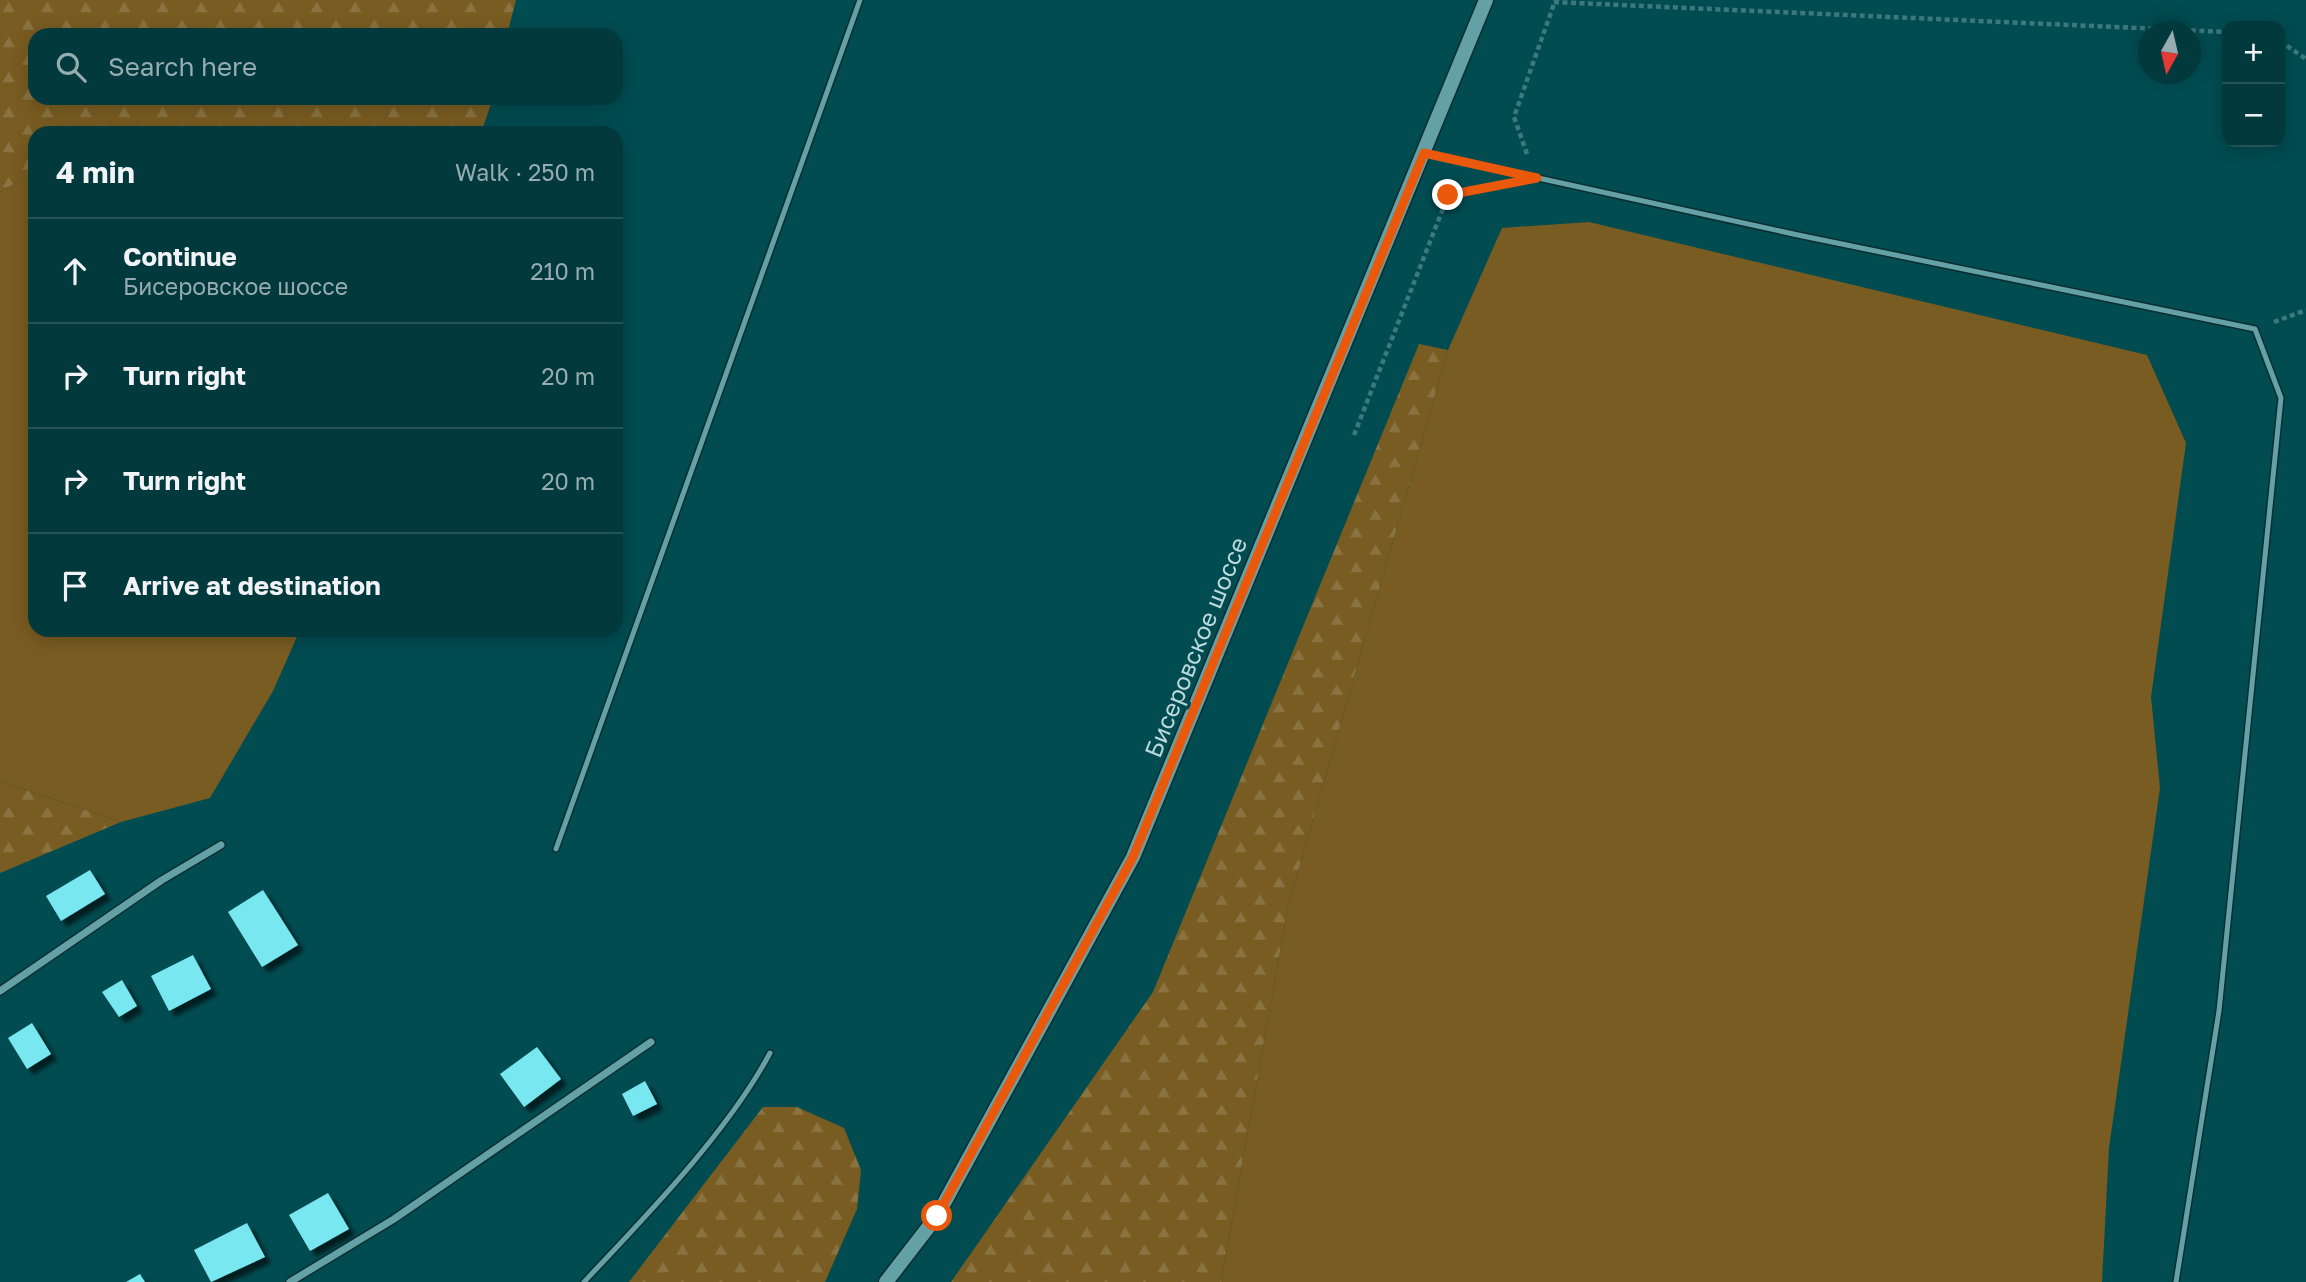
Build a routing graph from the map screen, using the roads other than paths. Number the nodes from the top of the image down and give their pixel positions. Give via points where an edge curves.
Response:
1 (860, 0) edge
2 (1486, 0) edge
3 (1424, 153) junction
4 (221, 845) dead end
5 (556, 849) dead end
6 (0, 991) edge
7 (652, 1042) dead end
8 (770, 1053) dead end
9 (290, 1282) edge
10 (584, 1282) edge
11 (886, 1282) edge
12 (2176, 1282) edge

1 - 5 lane
2 - 3 main road, Бисеровское шоссе
3 - 11 main road, Бисеровское шоссе via 1133,857 937,1216
3 - 12 lane via 2255,329 2281,398 2219,1011
4 - 6 street
7 - 9 street via 394,1219
8 - 10 lane via 717,1132

